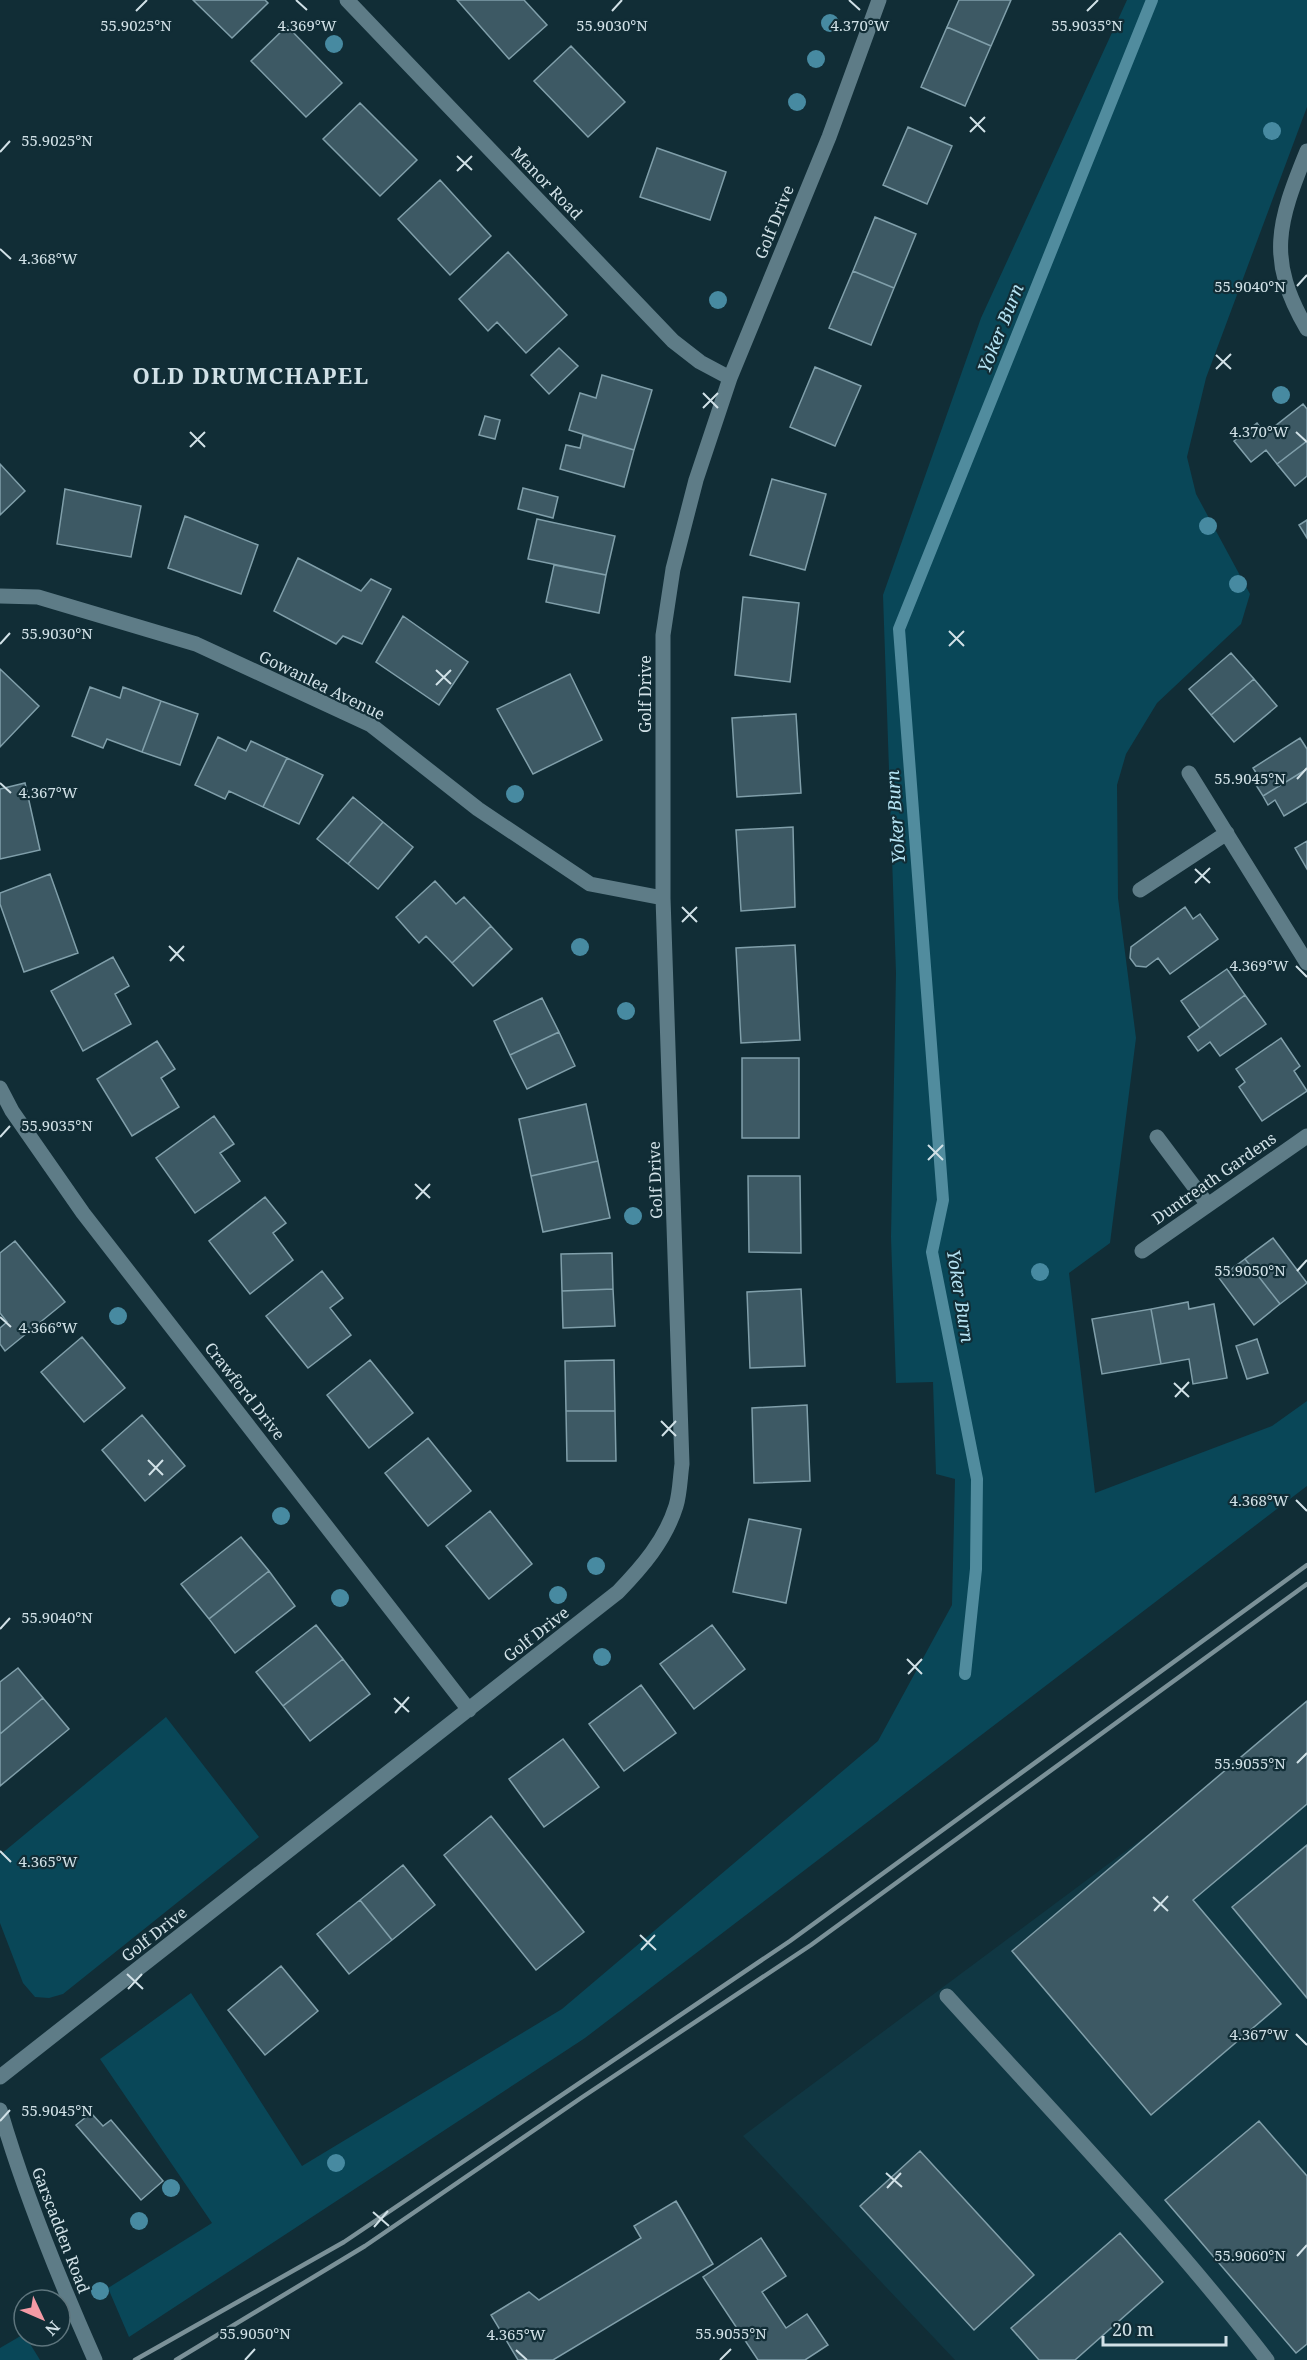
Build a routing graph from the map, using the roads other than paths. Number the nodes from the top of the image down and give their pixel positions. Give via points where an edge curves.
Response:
1 (347, 0) edge
2 (879, 0) edge
3 (1307, 151) edge
4 (1307, 329) edge
5 (730, 378) junction
6 (0, 596) edge
7 (1189, 772) dead end
8 (1227, 833) junction
9 (1140, 890) dead end
10 (663, 898) junction
11 (1307, 963) edge
12 (0, 1088) edge
13 (1307, 1136) edge
14 (1157, 1137) dead end
15 (1208, 1205) junction
16 (1142, 1251) dead end
17 (469, 1710) junction
18 (947, 1996) dead end
19 (0, 2077) edge
20 (0, 2110) edge
21 (6, 2153) edge
22 (95, 2360) edge
23 (1267, 2360) edge

1 - 5 street, Manor Road via 673,341
2 - 5 street, Golf Drive via 829,136
3 - 4 street via 1280,235 1283,273 1294,307
5 - 10 street, Golf Drive via 696,480 673,569 663,635
6 - 10 street, Gowanlea Avenue via 38,597 196,644 371,725 478,809 590,884
7 - 8 street
8 - 9 street
8 - 11 street
10 - 17 street, Golf Drive via 682,1464 676,1506 660,1541 618,1592
12 - 17 street, Crawford Drive via 12,1112 83,1213
13 - 15 street, Duntreath Gardens
14 - 15 street
15 - 16 street, Duntreath Gardens
17 - 19 street, Golf Drive
18 - 23 street via 1216,2294
20 - 21 street, Garscadden Road
21 - 22 street, Garscadden Road

